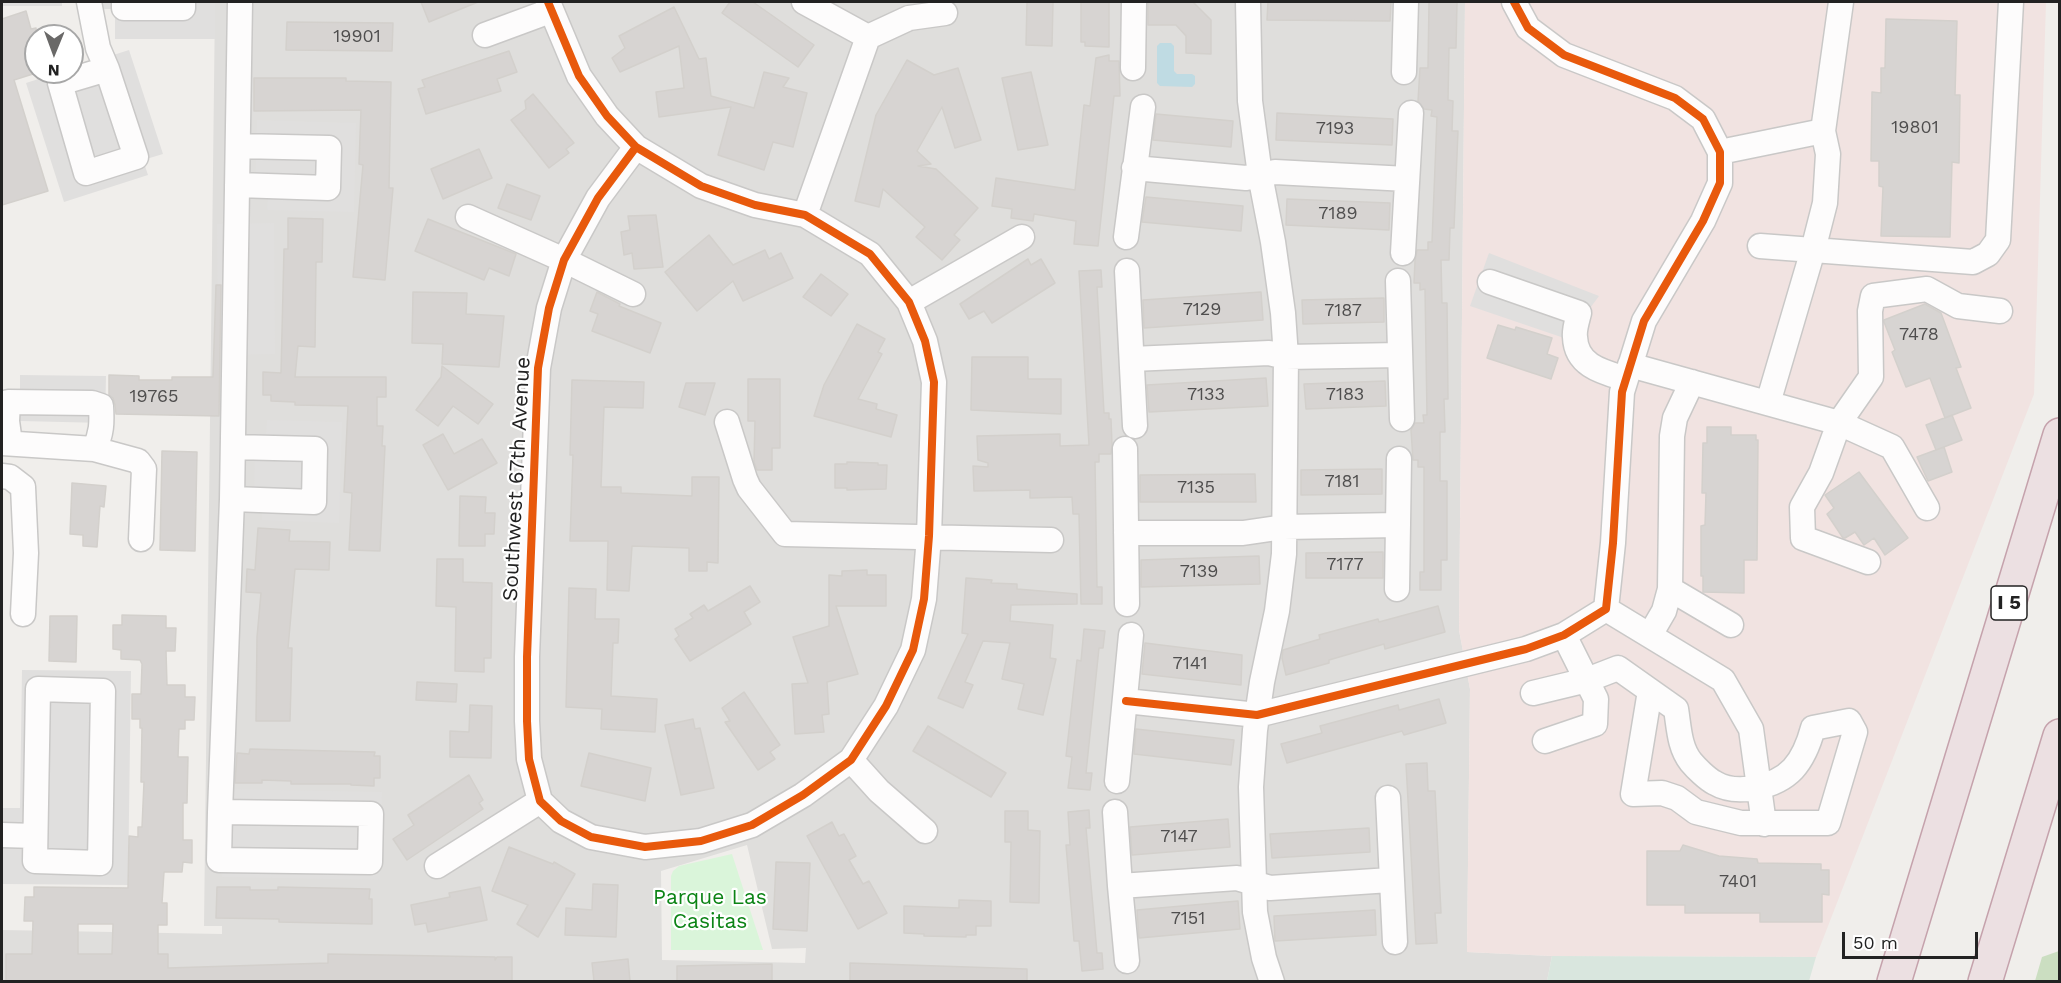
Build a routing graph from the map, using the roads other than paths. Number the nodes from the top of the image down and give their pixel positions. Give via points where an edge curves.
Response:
1 (89, 2) edge
2 (124, 2) edge
3 (183, 2) edge
4 (240, 2) edge
5 (804, 2) edge
6 (1134, 2) edge
7 (1248, 2) edge
8 (1407, 2) edge
9 (1514, 2) edge
10 (1841, 2) edge
11 (2012, 2) edge
12 (549, 6) edge
13 (945, 13) dead end
14 (485, 35) dead end
15 (868, 38) junction
16 (1132, 68) dead end
17 (107, 69) dead end
18 (1404, 72) dead end
19 (1143, 107) dead end
20 (1411, 113) dead end
21 (1823, 131) junction
22 (238, 146) junction
23 (636, 147) junction
24 (1720, 152) junction
25 (1134, 168) junction
26 (1260, 175) junction
27 (1407, 179) junction
28 (237, 185) junction
29 (805, 215) junction
30 (468, 217) dead end
31 (1022, 237) dead end
32 (1126, 237) dead end
33 (1760, 246) dead end
34 (1813, 250) junction
35 (1403, 253) dead end
36 (564, 260) junction
37 (1128, 271) dead end
38 (1398, 281) dead end
39 (1490, 282) dead end
40 (633, 294) dead end
41 (909, 302) junction
42 (2000, 311) dead end
43 (1400, 355) junction
44 (1286, 357) junction
45 (1132, 359) junction
46 (1628, 372) junction
47 (1692, 382) junction
48 (1768, 403) junction
49 (1402, 419) dead end
50 (727, 422) dead end
51 (1839, 423) junction
52 (1136, 426) dead end
53 (2060, 435) edge
54 (6, 443) edge
55 (233, 447) junction
56 (93, 449) junction
57 (1125, 449) dead end
58 (1399, 459) dead end
59 (2, 476) edge
60 (2052, 487) edge
61 (232, 499) junction
62 (1927, 508) dead end
63 (1398, 525) junction
64 (1284, 527) junction
65 (1126, 533) junction
66 (929, 536) junction
67 (141, 539) dead end
68 (1052, 540) dead end
69 (1868, 562) dead end
70 (1397, 589) dead end
71 (1670, 590) junction
72 (1127, 604) dead end
73 (1606, 609) junction
74 (23, 614) dead end
75 (1731, 625) dead end
76 (1131, 635) dead end
77 (1564, 635) junction
78 (1650, 635) junction
79 (1587, 680) junction
80 (1650, 691) junction
81 (1533, 693) dead end
82 (1125, 702) junction
83 (1257, 715) junction
84 (2060, 736) edge
85 (1545, 741) dead end
86 (850, 760) junction
87 (1117, 781) dead end
88 (1759, 787) junction
89 (1388, 798) dead end
90 (540, 801) junction
91 (220, 812) junction
92 (1116, 812) dead end
93 (1764, 824) junction
94 (925, 831) dead end
95 (2, 835) edge
96 (35, 836) junction
97 (437, 866) dead end
98 (1390, 880) junction
99 (1253, 884) junction
100 (1120, 886) junction
101 (1395, 942) dead end
102 (1127, 961) dead end
103 (1272, 981) edge
104 (1894, 981) edge
105 (1985, 981) edge

1 - 17 street via 98,48
2 - 3 street via 124,8 183,8
4 - 22 street
5 - 15 street
6 - 16 street
7 - 26 street via 1250,101
8 - 18 street
9 - 24 street via 1528,28 1564,55 1675,98 1703,119
10 - 21 street
11 - 34 street via 1998,240 1988,254 1973,262
12 - 14 street
12 - 23 street via 579,76 607,116
13 - 15 street via 909,18
15 - 29 street
19 - 25 street
20 - 27 street
21 - 24 street
21 - 34 street via 1828,154 1825,203
22 - 28 street
22 - 28 street via 329,148 328,188
23 - 29 street via 700,186 755,205
23 - 36 street, Southwest 67th Avenue via 598,198
24 - 46 street via 1720,183 1703,221 1644,321
25 - 26 street via 1246,178
25 - 32 street
26 - 27 street via 1275,172
26 - 44 street via 1273,242
27 - 35 street
28 - 55 street
29 - 41 street via 870,254
30 - 36 street
31 - 41 street
33 - 34 street
34 - 48 street
36 - 40 street
36 - 90 street, Southwest 67th Avenue via 549,308 538,368 526,721 529,759
37 - 45 street
38 - 43 street
39 - 46 street via 1579,313 1575,337 1579,355 1593,368
41 - 66 street via 925,341 934,382
42 - 51 street via 1958,306 1927,289 1873,296 1871,378
43 - 44 street
43 - 49 street
44 - 45 street via 1269,353
44 - 64 street
45 - 52 street
46 - 47 street
46 - 73 street via 1622,392
47 - 48 street
47 - 71 street via 1675,418 1672,436
48 - 51 street
50 - 66 street via 745,479 785,534
51 - 62 street via 1892,447
51 - 69 street via 1821,473 1802,507 1803,538
53 - 60 highway, I 5
54 - 56 street
54 - 56 street via 8,402 92,403 101,405 102,427
55 - 61 street
55 - 61 street via 315,449 315,459 314,502
56 - 67 street via 138,461 144,469
57 - 65 street
58 - 63 street
59 - 74 street via 23,487
60 - 104 highway, I 5
61 - 91 street
63 - 64 street
63 - 70 street
64 - 65 street via 1243,533
64 - 83 street via 1278,611
65 - 72 street
66 - 68 street
66 - 86 street via 924,599 913,650 886,706
71 - 75 street
71 - 78 street via 1664,611
73 - 77 street
73 - 78 street
76 - 82 street
77 - 79 street
77 - 83 street via 1526,649
78 - 88 street via 1723,680 1750,729
79 - 80 street via 1618,668
79 - 81 street
79 - 85 street via 1596,699 1595,724
80 - 88 street via 1676,709 1682,747 1691,762 1715,783 1734,789
80 - 93 street via 1633,794 1662,793 1696,812 1741,823
82 - 83 street
82 - 87 street
83 - 99 street via 1251,787
84 - 105 highway
86 - 90 street via 804,795 752,825 701,841 645,847 591,837 561,821
86 - 94 street
88 - 93 street
88 - 93 street via 1792,770 1807,749 1813,728 1849,721 1855,732 1828,824
89 - 98 street
90 - 97 street
91 - 91 street via 219,860 370,862 371,814
92 - 100 street
95 - 96 street
96 - 96 street via 38,689 103,691 100,862 35,861
98 - 99 street via 1270,888
98 - 101 street
99 - 100 street via 1238,878
99 - 103 street via 1264,958
100 - 102 street

